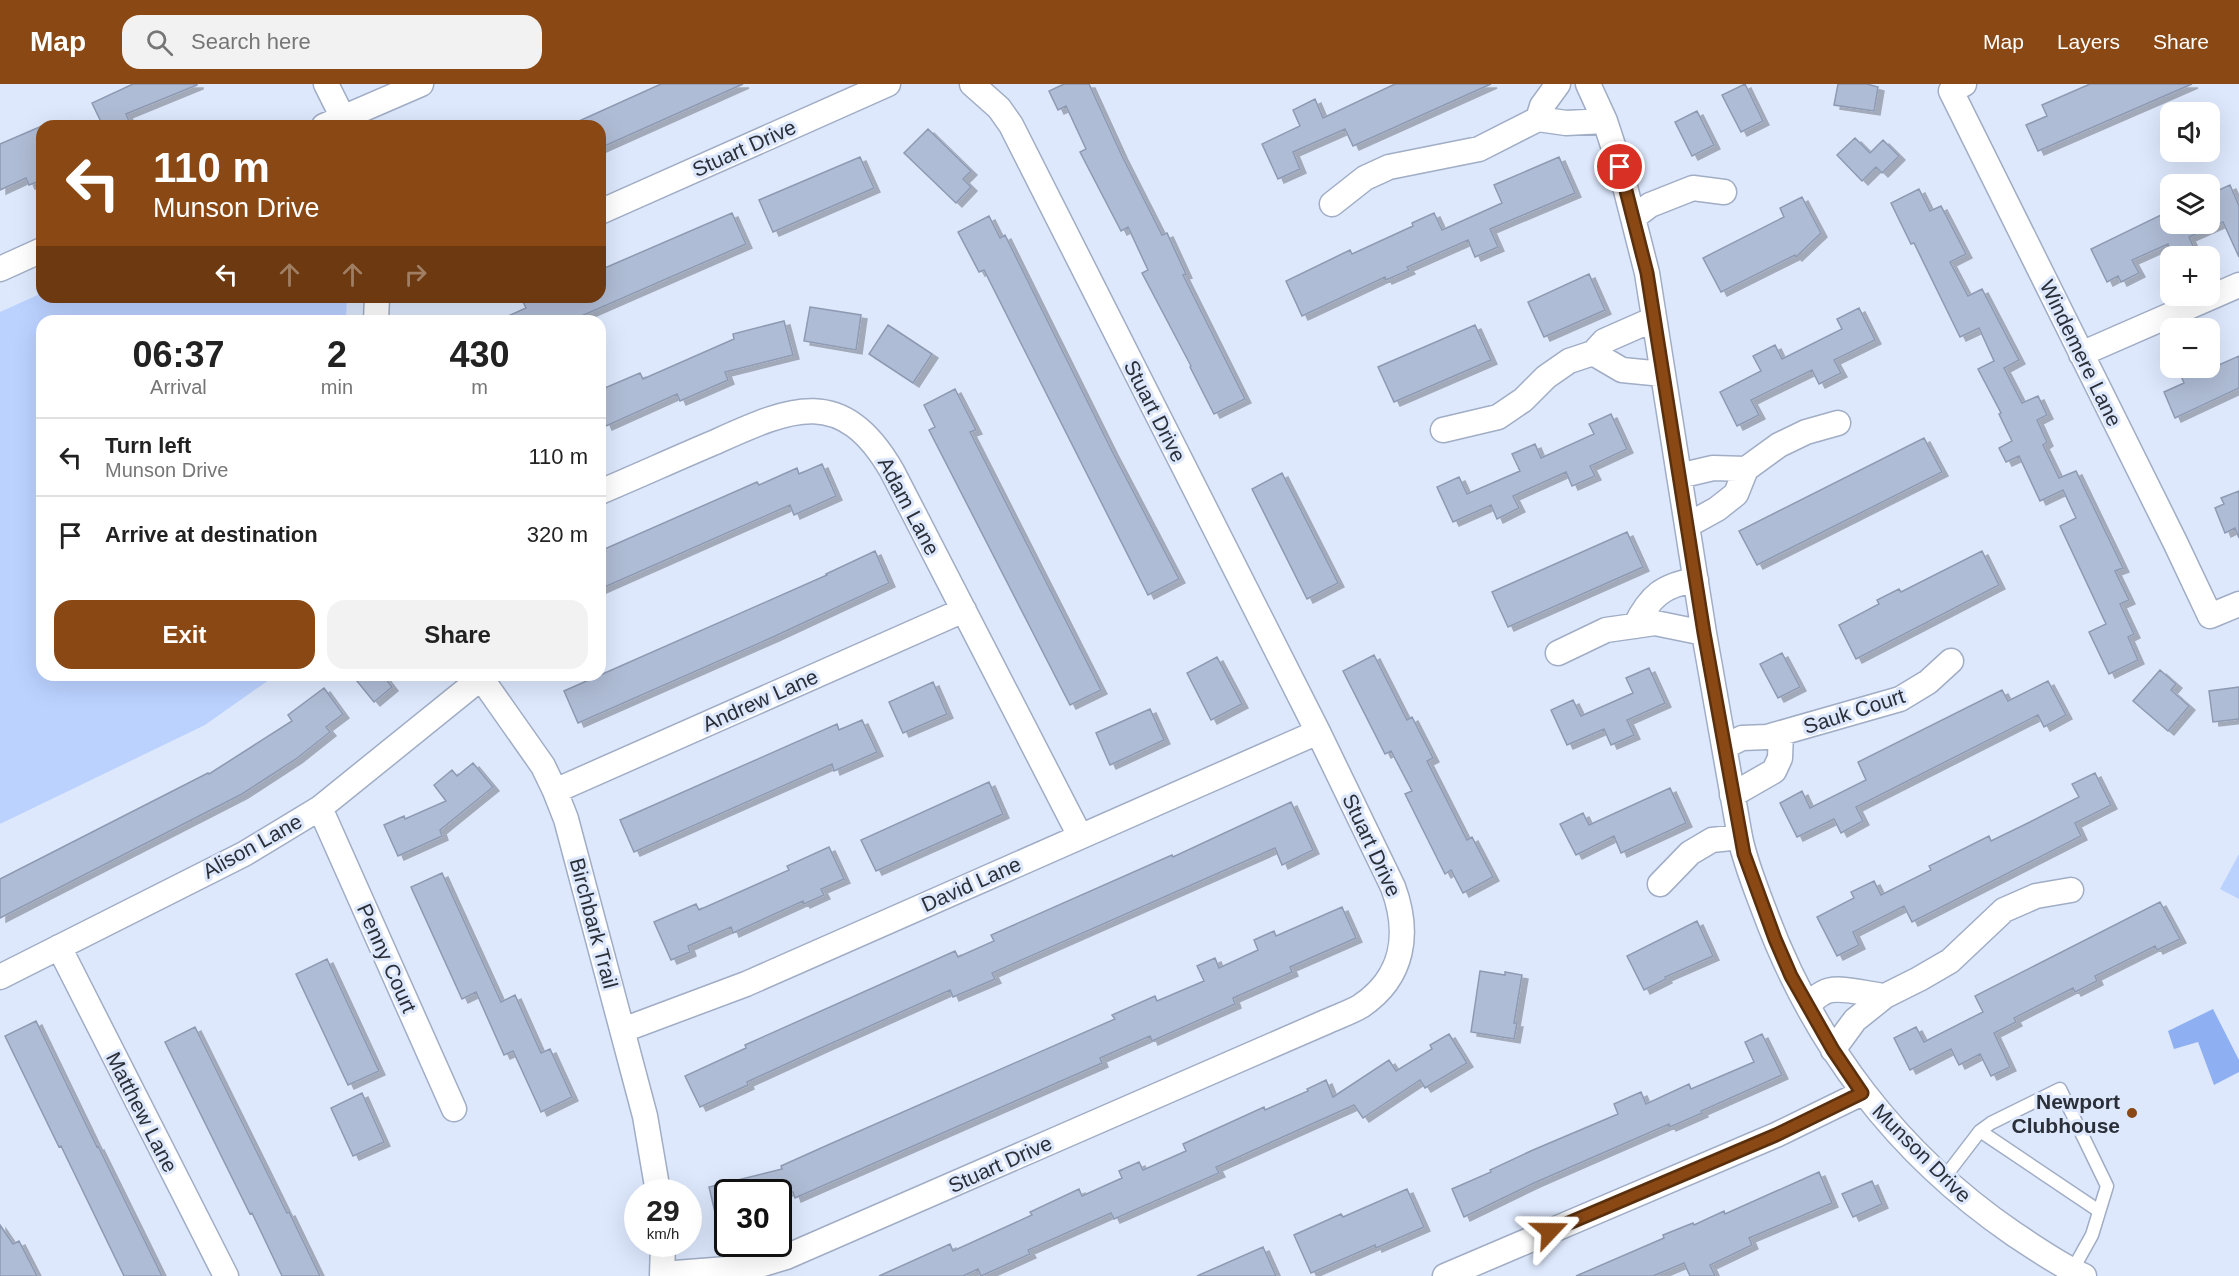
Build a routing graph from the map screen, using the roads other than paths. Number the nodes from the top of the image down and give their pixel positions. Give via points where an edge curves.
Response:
1 (326, 84) edge
2 (421, 84) edge
3 (888, 84) edge
4 (972, 84) edge
5 (1558, 84) edge
6 (1588, 84) edge
7 (1958, 87) edge
8 (1538, 119) junction
9 (337, 120) edge
10 (344, 120) edge
11 (1605, 121) junction
12 (1724, 192) dead end
13 (1332, 204) dead end
14 (606, 209) edge
15 (1633, 218) junction
16 (36, 253) edge
17 (0, 269) edge
18 (2239, 285) edge
19 (1654, 319) junction
20 (1593, 353) junction
21 (2081, 354) junction
22 (1663, 374) junction
23 (1838, 423) dead end
24 (1443, 430) dead end
25 (1746, 469) junction
26 (1679, 476) junction
27 (606, 489) edge
28 (1688, 525) junction
29 (1696, 579) junction
30 (2239, 604) edge
31 (964, 610) junction
32 (1635, 626) junction
33 (1704, 633) junction
34 (1558, 653) dead end
35 (1952, 661) dead end
36 (475, 681) edge
37 (483, 681) edge
38 (1318, 732) junction
39 (1781, 734) junction
40 (1724, 747) junction
41 (555, 791) junction
42 (1732, 795) junction
43 (320, 807) junction
44 (1080, 836) junction
45 (1740, 837) junction
46 (1660, 884) dead end
47 (2071, 890) dead end
48 (59, 947) junction
49 (0, 977) edge
50 (1885, 996) junction
51 (1808, 1005) junction
52 (623, 1030) junction
53 (1833, 1050) junction
54 (1862, 1093) junction
55 (454, 1108) dead end
56 (1980, 1131) junction
57 (1944, 1178) junction
58 (656, 1179) edge
59 (2099, 1211) junction
60 (663, 1257) edge
61 (2075, 1274) edge
62 (662, 1275) edge
63 (226, 1276) edge
64 (1445, 1276) edge

1 - 9 street
2 - 10 street
3 - 14 street, Stuart Drive
4 - 38 street, Stuart Drive via 999,108 1011,125
5 - 8 street
6 - 11 street, Munson Drive
7 - 21 street, Windemere Lane
8 - 11 street via 1566,123
8 - 13 street via 1479,149 1389,167 1365,178
11 - 15 street, Munson Drive
12 - 15 street via 1693,188 1650,205
15 - 19 street, Munson Drive
16 - 17 street
18 - 21 street
19 - 20 street via 1604,341
19 - 22 street, Munson Drive
20 - 22 street via 1622,370
20 - 24 street via 1569,361 1498,417
21 - 30 street, Windemere Lane via 2210,616
22 - 26 street, Munson Drive
23 - 25 street via 1779,445
25 - 26 street via 1713,468
25 - 28 street via 1736,494
26 - 28 street, Munson Drive
27 - 31 street, Adam Lane via 772,417 805,410 822,412 853,424 882,453
28 - 29 street, Munson Drive
29 - 32 street via 1677,583 1654,595
29 - 33 street, Munson Drive
31 - 41 street, Andrew Lane
31 - 44 street, Adam Lane
32 - 33 street via 1655,623
32 - 34 street via 1606,630
33 - 40 street, Munson Drive
35 - 39 street, Sauk Court via 1900,699
36 - 43 street, Alison Lane
37 - 41 street, Birchbark Trail via 543,766
38 - 44 street, David Lane
38 - 62 street, Stuart Drive via 1401,907 1403,935 1397,962 1370,999 1328,1021 786,1257 753,1267
39 - 40 street, Sauk Court via 1743,738
39 - 42 street, Sauk Court via 1780,758 1774,771
40 - 42 street, Munson Drive
41 - 52 street, Birchbark Trail
42 - 45 street, Munson Drive
43 - 48 street, Alison Lane via 244,854
43 - 55 street, Penny Court
44 - 52 street, David Lane via 746,984
45 - 46 street via 1712,840 1690,853
45 - 51 street, Munson Drive via 1775,939
47 - 50 street via 2036,896 2004,910 1950,961
48 - 49 street, Alison Lane
48 - 63 street, Matthew Lane
50 - 51 street via 1837,988 1823,992
50 - 53 street via 1855,1020
51 - 53 street, Munson Drive
52 - 58 street, Birchbark Trail via 645,1116
53 - 54 street, Munson Drive
54 - 57 street, Munson Drive
54 - 64 street via 1776,1135
56 - 57 lane
56 - 59 lane
56 - 59 lane via 2060,1089 2107,1186
57 - 61 street, Munson Drive via 1995,1221
59 - 61 lane
60 - 62 street

